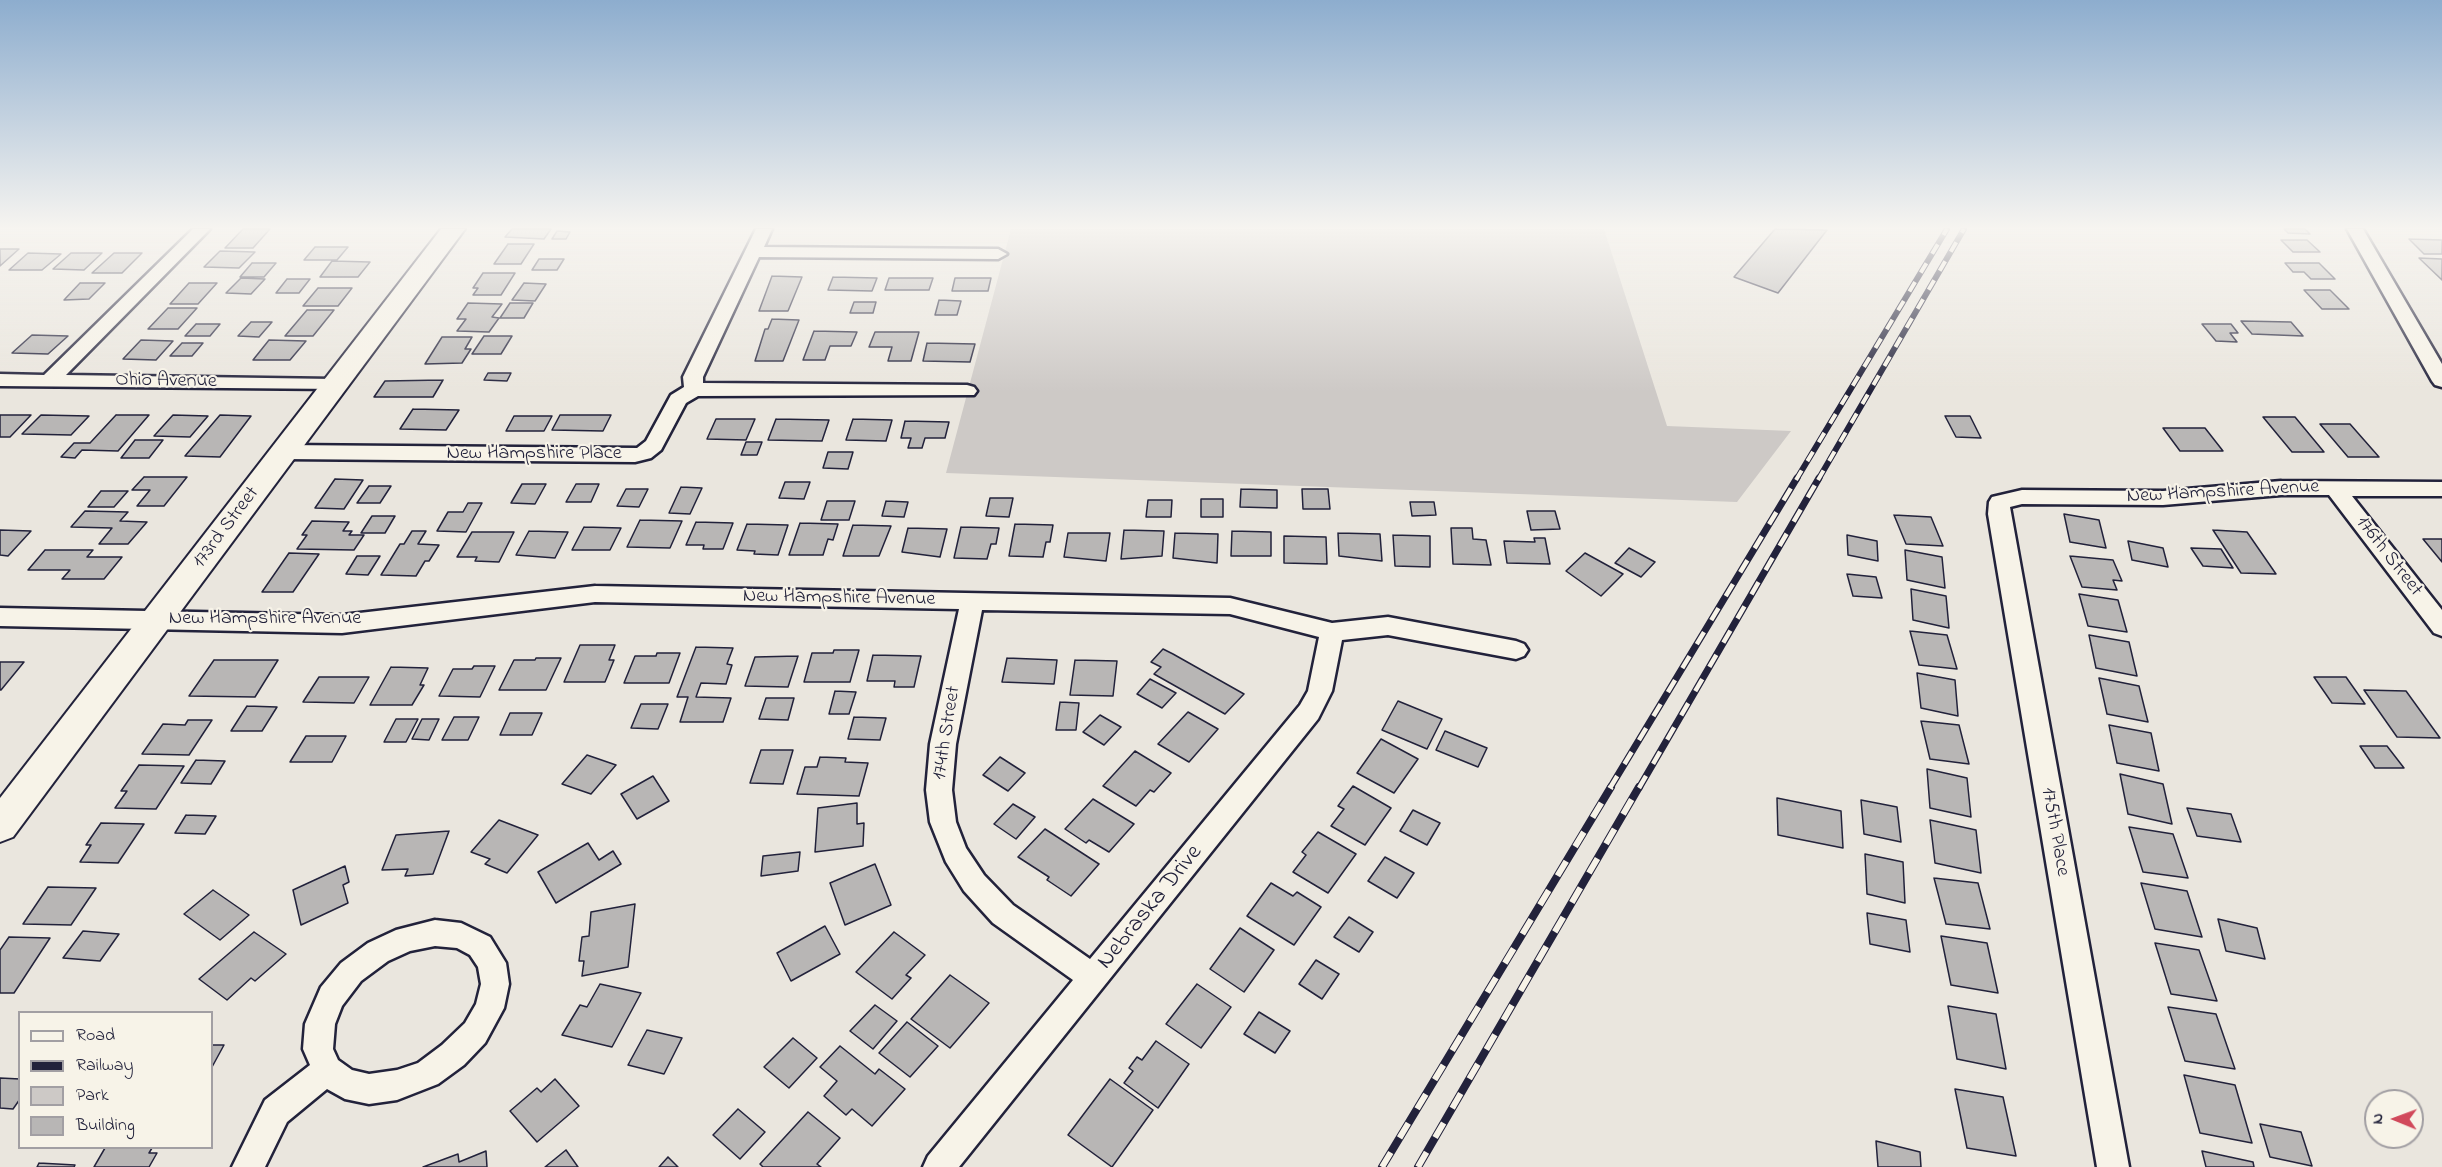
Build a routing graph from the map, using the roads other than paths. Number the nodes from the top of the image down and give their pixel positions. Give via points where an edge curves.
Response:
1 (147, 283) edge
2 (411, 283) edge
3 (738, 283) edge
4 (2386, 283) edge
5 (0, 381) edge
6 (49, 381) junction
7 (2442, 381) edge
8 (333, 385) junction
9 (694, 390) junction
10 (967, 391) dead end
11 (284, 452) junction
12 (2335, 488) junction
13 (2442, 489) edge
14 (2004, 499) joint
15 (972, 602) junction
16 (0, 617) edge
17 (158, 619) junction
18 (2442, 627) edge
19 (1332, 633) junction
20 (1516, 650) dead end
21 (0, 826) edge
22 (1094, 978) junction
23 (327, 1070) junction
24 (248, 1167) edge
25 (939, 1167) edge
26 (2113, 1167) edge

1 - 6 street
2 - 8 street, 173rd Street
3 - 9 street via 693,377
4 - 7 street
5 - 6 street, Ohio Avenue
6 - 8 street, Ohio Avenue
8 - 11 street, 173rd Street
9 - 10 street
9 - 11 street, New Hampshire Place via 678,399 654,445 634,455
11 - 17 street, 173rd Street
12 - 13 street, New Hampshire Avenue
12 - 14 street, New Hampshire Avenue via 2281,488 2163,498
12 - 18 street, 176th Street
14 - 26 street, 175th Place via 1998,506 1999,513
15 - 17 street, New Hampshire Avenue via 595,594 342,624
15 - 19 street, New Hampshire Avenue via 1230,606
15 - 22 street, 174th Street via 943,744 939,790 943,822 955,854 974,883 1003,914
16 - 17 street, New Hampshire Avenue
17 - 21 street, 173rd Street
19 - 20 street, New Hampshire Avenue via 1388,626
19 - 22 street, Nebraska Drive via 1320,691 1309,712
22 - 25 street, Nebraska Drive
23 - 23 street via 318,1049 320,1024 331,997 351,972 378,952 406,939 435,933 461,936 480,946 492,963 495,984 489,1008 476,1033 453,1055 427,1074 379,1088 345,1084
23 - 24 street via 276,1111

